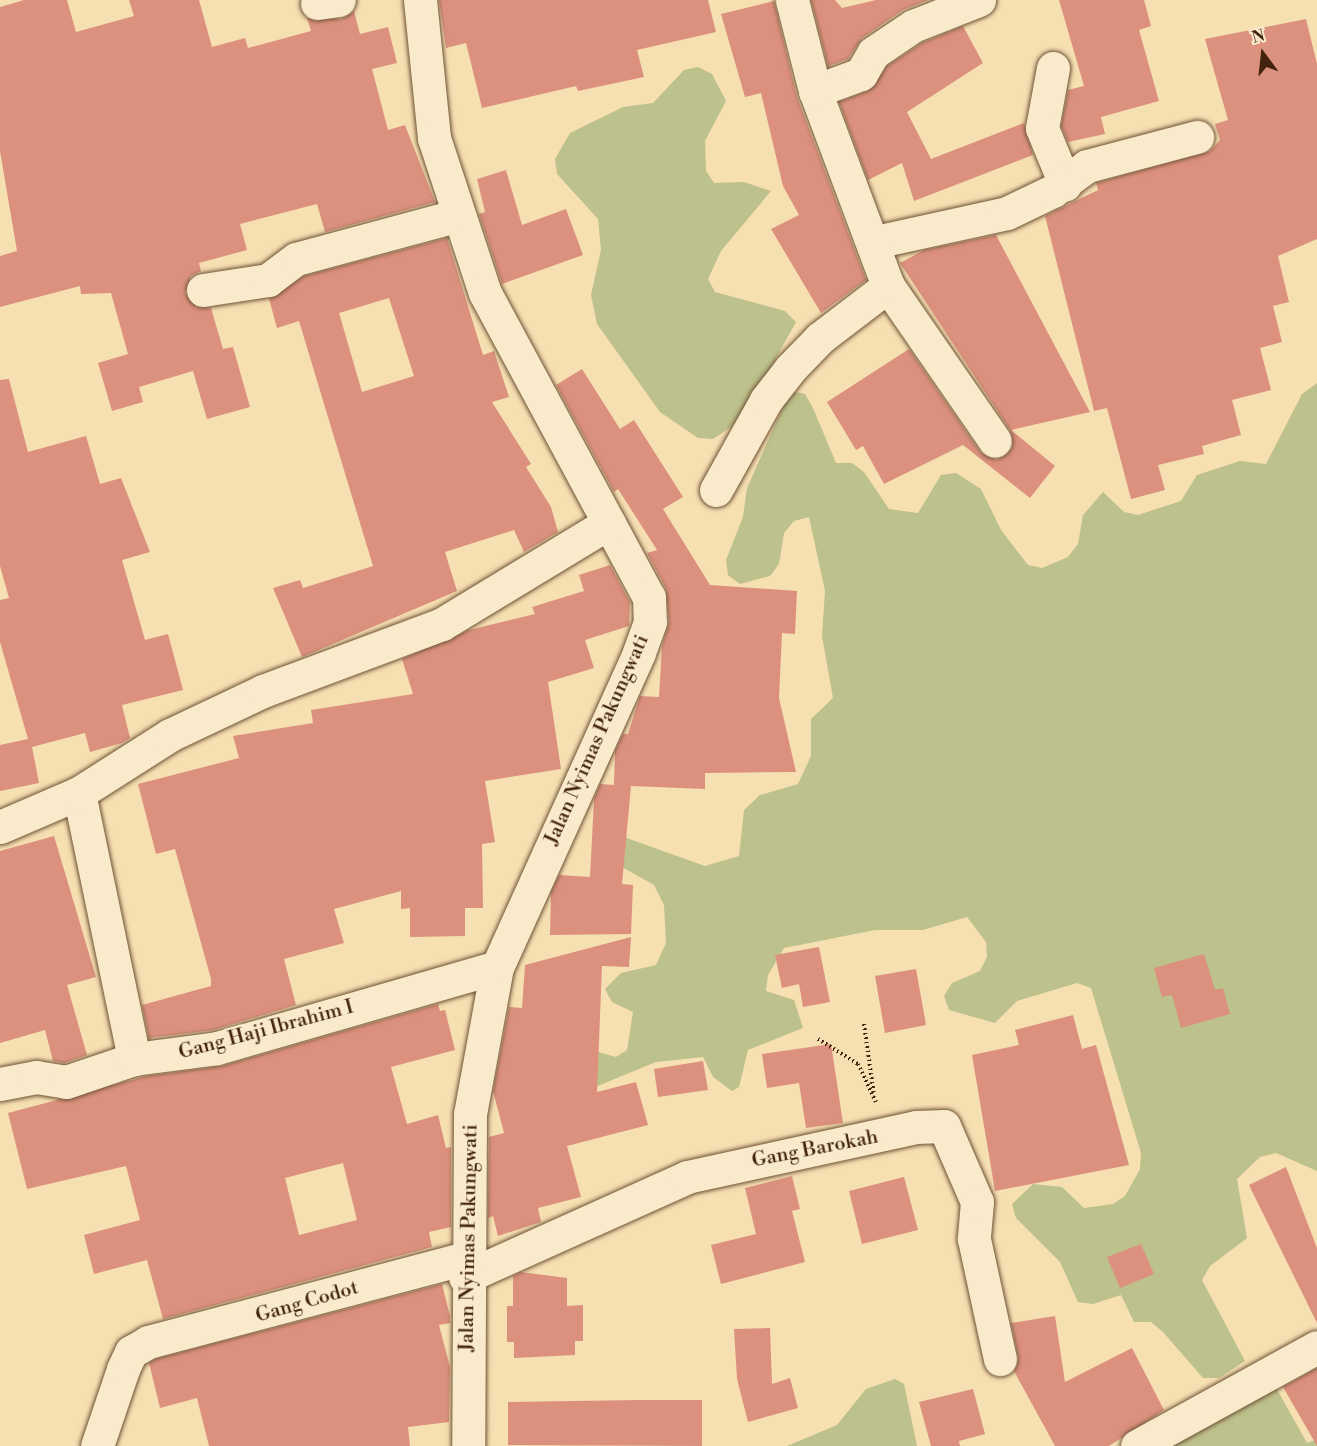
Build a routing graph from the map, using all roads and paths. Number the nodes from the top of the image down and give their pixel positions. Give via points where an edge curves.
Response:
1 (420, 0) edge
2 (792, 0) edge
3 (979, 0) edge
4 (1053, 68) dead end
5 (815, 92) junction
6 (1197, 136) dead end
7 (1065, 184) junction
8 (455, 216) junction
9 (875, 242) junction
10 (888, 286) junction
11 (203, 290) dead end
12 (995, 441) dead end
13 (716, 490) dead end
14 (609, 523) junction
15 (79, 793) junction
16 (0, 827) edge
17 (497, 966) junction
18 (864, 1024) dead end
19 (818, 1039) dead end
20 (134, 1059) junction
21 (0, 1084) edge
22 (875, 1100) junction
23 (883, 1136) junction
24 (465, 1267) junction
25 (1317, 1347) edge
26 (1000, 1359) dead end
27 (97, 1446) edge
28 (468, 1446) edge
29 (1137, 1446) edge

1 - 8 street, Jalan Nyimas Pakungwati via 434,138
2 - 5 street
3 - 5 street via 898,34 873,53 861,74
4 - 7 street via 1042,128
5 - 9 street
6 - 7 street via 1087,166
7 - 9 street via 1007,213
8 - 11 street via 296,259 268,280
8 - 14 street, Jalan Nyimas Pakungwati via 531,387
9 - 10 street
10 - 12 street
10 - 13 street via 820,338 790,369 766,400
14 - 15 street via 442,624 263,691 170,735
14 - 17 street, Jalan Nyimas Pakungwati via 641,575 650,622
15 - 16 street
15 - 20 street
17 - 20 street, Gang Haji Ibrahim I via 217,1048
17 - 24 street, Jalan Nyimas Pakungwati via 470,1114
18 - 22 path
19 - 22 path via 858,1064
20 - 21 street, Gang Haji Ibrahim I via 66,1082 36,1077
22 - 23 path
23 - 24 street, Gang Barokah via 687,1177
23 - 26 street, Gang Barokah via 931,1125 951,1133 977,1202 974,1239
24 - 27 street, Gang Codot via 148,1342 131,1352
24 - 28 street, Jalan Nyimas Pakungwati
25 - 29 street

